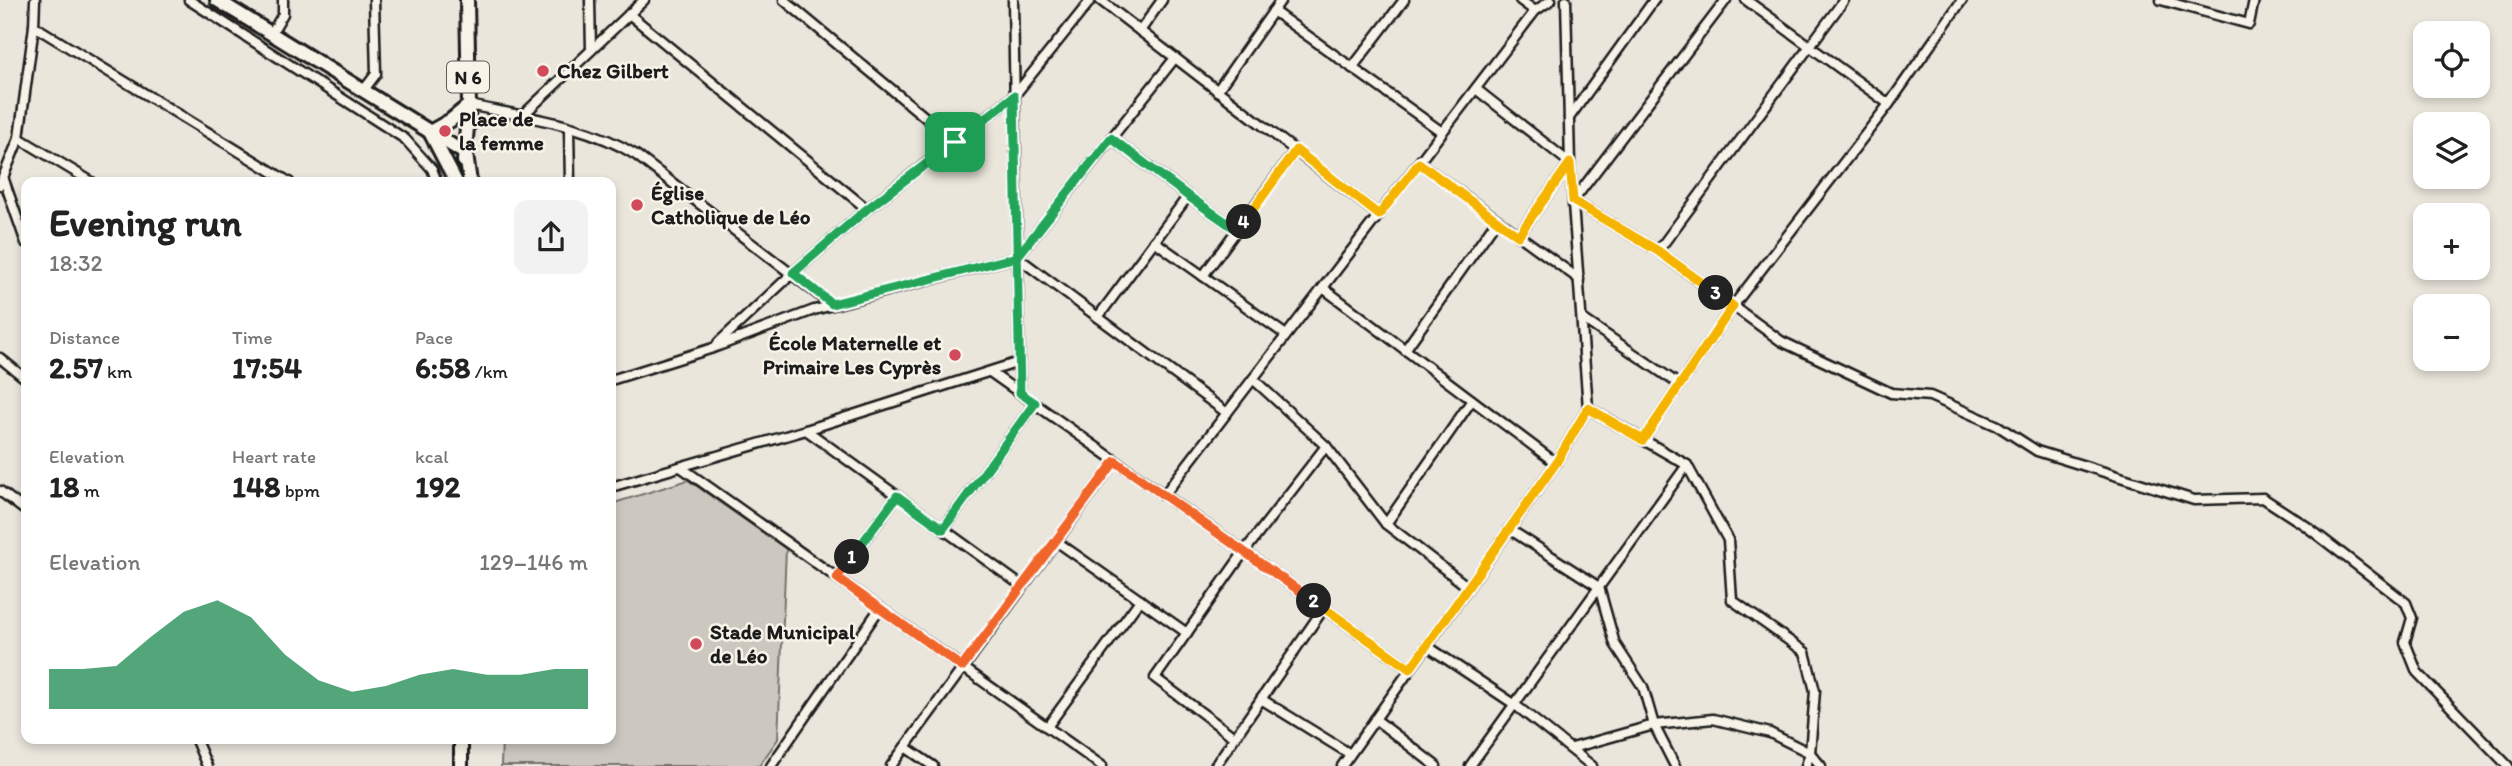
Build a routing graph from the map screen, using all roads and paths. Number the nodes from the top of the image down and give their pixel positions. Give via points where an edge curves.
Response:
1 (35, 0) edge
2 (189, 0) edge
3 (218, 0) edge
4 (282, 0) edge
5 (374, 0) edge
6 (467, 0) edge
7 (590, 0) edge
8 (643, 0) edge
9 (1013, 0) edge
10 (1091, 0) edge
11 (1100, 0) edge
12 (1162, 0) edge
13 (1281, 0) edge
14 (1404, 0) edge
15 (1520, 0) edge
16 (1551, 0) edge
17 (1566, 0) edge
18 (1654, 0) edge
19 (1726, 0) edge
20 (1746, 0) edge
21 (1844, 0) edge
22 (1962, 0) edge
23 (2161, 0) edge
24 (2254, 0) edge
25 (791, 2) edge
26 (1273, 11) junction
27 (1535, 11) junction
28 (629, 14) junction
29 (34, 26) junction
30 (1140, 30) junction
31 (271, 34) junction
32 (1811, 47) junction
33 (591, 50) junction
34 (1175, 58) junction
35 (1352, 68) junction
36 (1476, 89) junction
37 (363, 90) junction
38 (1217, 91) junction
39 (1014, 96) junction
40 (1889, 104) junction
41 (469, 105) junction
42 (521, 117) junction
43 (1569, 118) junction
44 (569, 128) junction
45 (430, 132) junction
46 (1442, 132) junction
47 (19, 138) junction
48 (1111, 138) junction
49 (955, 142) junction
50 (1296, 150) junction
51 (467, 154) junction
52 (1419, 163) junction
53 (1570, 163) junction
54 (84, 177) edge
55 (281, 177) edge
56 (435, 177) edge
57 (453, 177) edge
58 (463, 177) edge
59 (470, 177) edge
60 (570, 177) edge
61 (2, 181) edge
62 (1188, 196) junction
63 (1573, 201) junction
64 (867, 209) junction
65 (1379, 215) junction
66 (1497, 220) junction
67 (21, 230) edge
68 (1237, 230) junction
69 (1518, 236) junction
70 (1154, 242) junction
71 (1658, 251) junction
72 (1017, 257) junction
73 (793, 273) junction
74 (1203, 276) junction
75 (1579, 279) junction
76 (1323, 288) junction
77 (832, 304) junction
78 (1733, 306) junction
79 (1098, 317) junction
80 (1583, 319) junction
81 (1286, 335) junction
82 (713, 348) junction
83 (1405, 350) junction
84 (0, 358) edge
85 (1019, 362) junction
86 (990, 372) junction
87 (21, 375) edge
88 (616, 378) edge
89 (1253, 379) junction
90 (1679, 385) junction
91 (1020, 393) junction
92 (1472, 400) junction
93 (1035, 403) junction
94 (1588, 408) junction
95 (1227, 413) junction
96 (806, 430) junction
97 (1643, 440) junction
98 (1326, 446) junction
99 (1115, 461) junction
100 (1556, 463) junction
101 (1686, 465) junction
102 (682, 468) junction
103 (616, 486) edge
104 (0, 491) edge
105 (1164, 495) junction
106 (897, 496) junction
107 (21, 507) edge
108 (1386, 524) junction
109 (943, 529) junction
110 (1509, 529) junction
111 (1056, 541) junction
112 (1244, 552) junction
113 (837, 578) junction
114 (1022, 586) junction
115 (1468, 587) junction
116 (1599, 587) junction
117 (1140, 600) junction
118 (880, 608) junction
119 (1324, 608) junction
120 (1187, 633) junction
121 (1427, 646) junction
122 (962, 667) junction
123 (1410, 669) junction
124 (1261, 699) junction
125 (1514, 705) junction
126 (1375, 719) junction
127 (1654, 725) junction
128 (1047, 727) junction
129 (1234, 737) junction
130 (198, 744) edge
131 (461, 744) edge
132 (905, 747) junction
133 (1572, 748) junction
134 (1810, 753) junction
135 (1350, 754) junction
136 (207, 766) edge
137 (461, 766) edge
138 (771, 766) edge
139 (891, 766) edge
140 (933, 766) edge
141 (1102, 766) edge
142 (1215, 766) edge
143 (1342, 766) edge
144 (1436, 766) edge
145 (1470, 766) edge
146 (1592, 766) edge
147 (1675, 766) edge
148 (1806, 766) edge
149 (1821, 766) edge
150 (2508, 766) edge

1 - 29 street
2 - 56 street via 405,139
3 - 31 main road
4 - 31 street via 283,13
5 - 37 street via 376,74
6 - 41 main road, N 6
7 - 33 street
8 - 28 street
9 - 39 street
10 - 39 street
11 - 30 street
12 - 30 street
13 - 26 street
14 - 35 street
15 - 27 street
16 - 27 street
17 - 43 street
18 - 43 street
19 - 63 street
20 - 32 street
21 - 32 street
22 - 40 street
23 - 24 street via 2249,24
25 - 49 street
26 - 35 street
26 - 38 street
27 - 36 street
28 - 33 street
28 - 64 street
29 - 47 street
29 - 55 street
30 - 34 street
31 - 37 main road
32 - 40 street
32 - 71 street
33 - 42 street
34 - 38 street
34 - 48 street
35 - 46 street
36 - 46 street
36 - 53 street
37 - 45 main road
38 - 50 street
39 - 49 street
39 - 72 street
40 - 78 street
41 - 42 street
41 - 45 main road
41 - 51 main road, N 6
42 - 44 street
43 - 53 street
44 - 60 street
44 - 73 street via 615,142
45 - 51 main road
45 - 57 main road
46 - 52 street
47 - 54 street
47 - 61 street
48 - 62 street
48 - 72 street
49 - 64 street
50 - 65 street
50 - 68 street
51 - 58 main road, N 6
51 - 59 main road, N 6
52 - 65 street
52 - 66 street
53 - 63 street
53 - 69 street
61 - 67 street
62 - 68 street
62 - 70 street
63 - 71 street
63 - 75 street
64 - 73 street
65 - 76 street
66 - 69 street
66 - 83 street
68 - 74 street
69 - 75 street
70 - 74 street
70 - 79 street
71 - 78 street
72 - 77 street
72 - 79 street
72 - 85 street
73 - 77 street
73 - 82 street
74 - 81 street
75 - 80 street
76 - 81 street
76 - 83 street
77 - 82 street
78 - 90 street
78 - 150 street via 1781,341 1891,393 1930,396 1998,426 2037,451 2194,500 2263,498 2406,603 2412,618 2405,642 2417,673
79 - 95 street
80 - 90 street
80 - 94 street
81 - 89 street
82 - 88 street
83 - 92 street
84 - 87 street
85 - 86 street
85 - 91 street
86 - 91 street
86 - 96 street
89 - 95 street
89 - 98 street
90 - 97 street
91 - 93 street
92 - 100 street
92 - 108 street
93 - 99 street
93 - 109 street
94 - 97 street
94 - 100 street
95 - 105 street
96 - 102 street
96 - 106 street
97 - 101 street
98 - 108 street
98 - 112 street
99 - 105 street
99 - 111 street
100 - 110 street
101 - 116 street
101 - 134 street via 1728,540 1732,600 1805,652 1815,691
102 - 103 street
102 - 113 street
104 - 107 street
105 - 112 street
106 - 109 street
106 - 113 street
108 - 115 street
109 - 114 street
110 - 115 street
110 - 116 street
111 - 114 street
111 - 117 street
112 - 119 street
112 - 120 street
113 - 118 street
114 - 122 street
115 - 121 street
116 - 125 street
116 - 127 street via 1615,644 1643,687
117 - 120 street
117 - 128 street
118 - 122 street
118 - 138 street
119 - 123 street
119 - 124 street
120 - 129 street via 1155,678
121 - 123 street
121 - 125 street
122 - 128 street
122 - 132 street
123 - 126 street
124 - 129 street
124 - 135 street
125 - 133 street
125 - 145 street
126 - 135 street
126 - 144 street
127 - 133 street
127 - 134 street via 1713,719 1770,733
127 - 147 street
128 - 141 street
129 - 142 street
130 - 136 street
131 - 137 main road
132 - 139 street
132 - 140 street
133 - 146 street
134 - 148 street
134 - 149 street
135 - 143 street

